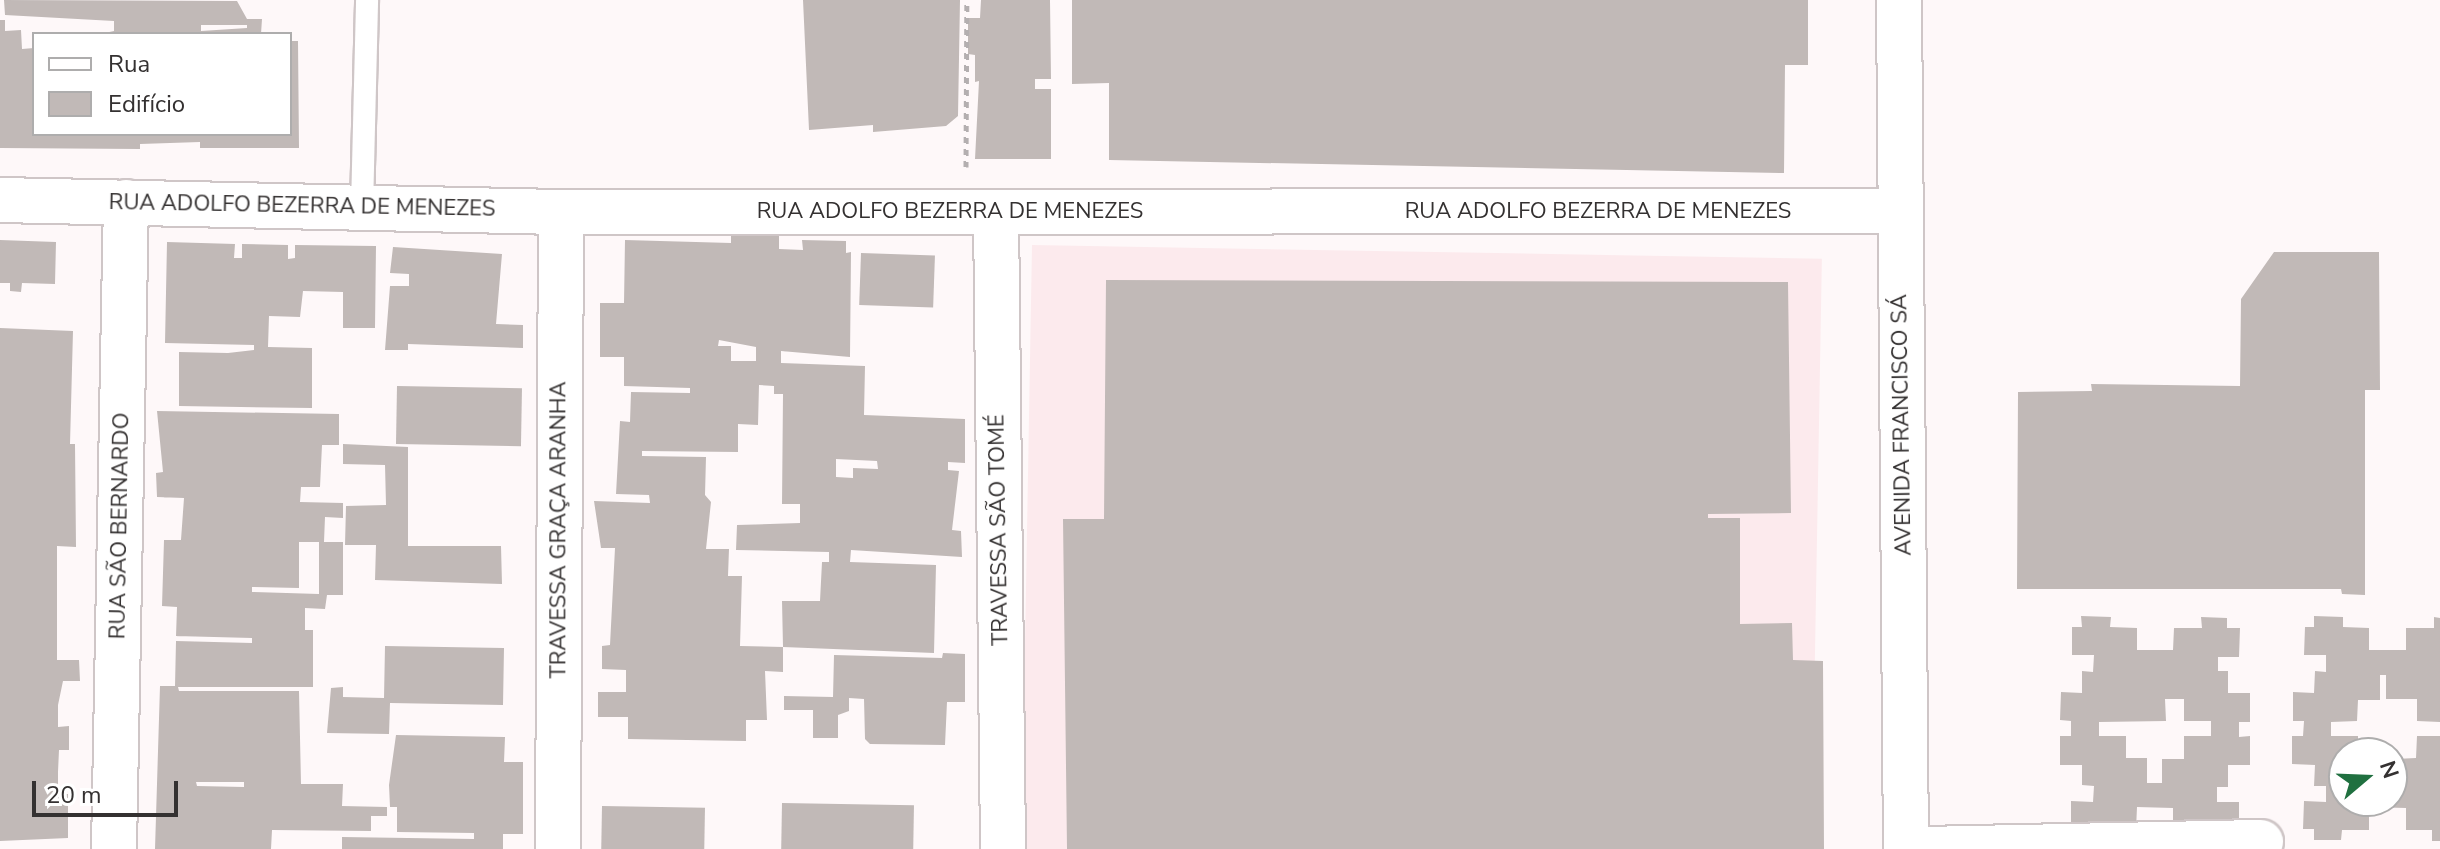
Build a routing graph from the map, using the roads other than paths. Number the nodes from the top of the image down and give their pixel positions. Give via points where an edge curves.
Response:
1 (367, 0) edge
2 (1899, 0) edge
3 (0, 200) edge
4 (126, 202) junction
5 (362, 208) junction
6 (1900, 211) junction
7 (561, 212) junction
8 (981, 212) junction
9 (2261, 842) dead end
10 (114, 849) edge
11 (558, 849) edge
12 (1003, 849) edge
13 (1906, 849) edge
14 (1924, 849) edge

1 - 5 lane
2 - 6 street, AVENIDA FRANCISCO SÁ
3 - 4 street, RUA ADOLFO BEZERRA DE MENEZES
4 - 5 street, RUA ADOLFO BEZERRA DE MENEZES
4 - 10 street, RUA SÃO BERNARDO
5 - 7 street, RUA ADOLFO BEZERRA DE MENEZES
6 - 8 street, RUA ADOLFO BEZERRA DE MENEZES
6 - 13 street, AVENIDA FRANCISCO SÁ
7 - 8 street, RUA ADOLFO BEZERRA DE MENEZES
7 - 11 street, TRAVESSA GRAÇA ARANHA
8 - 12 street, TRAVESSA SÃO TOMÉ
9 - 14 street

